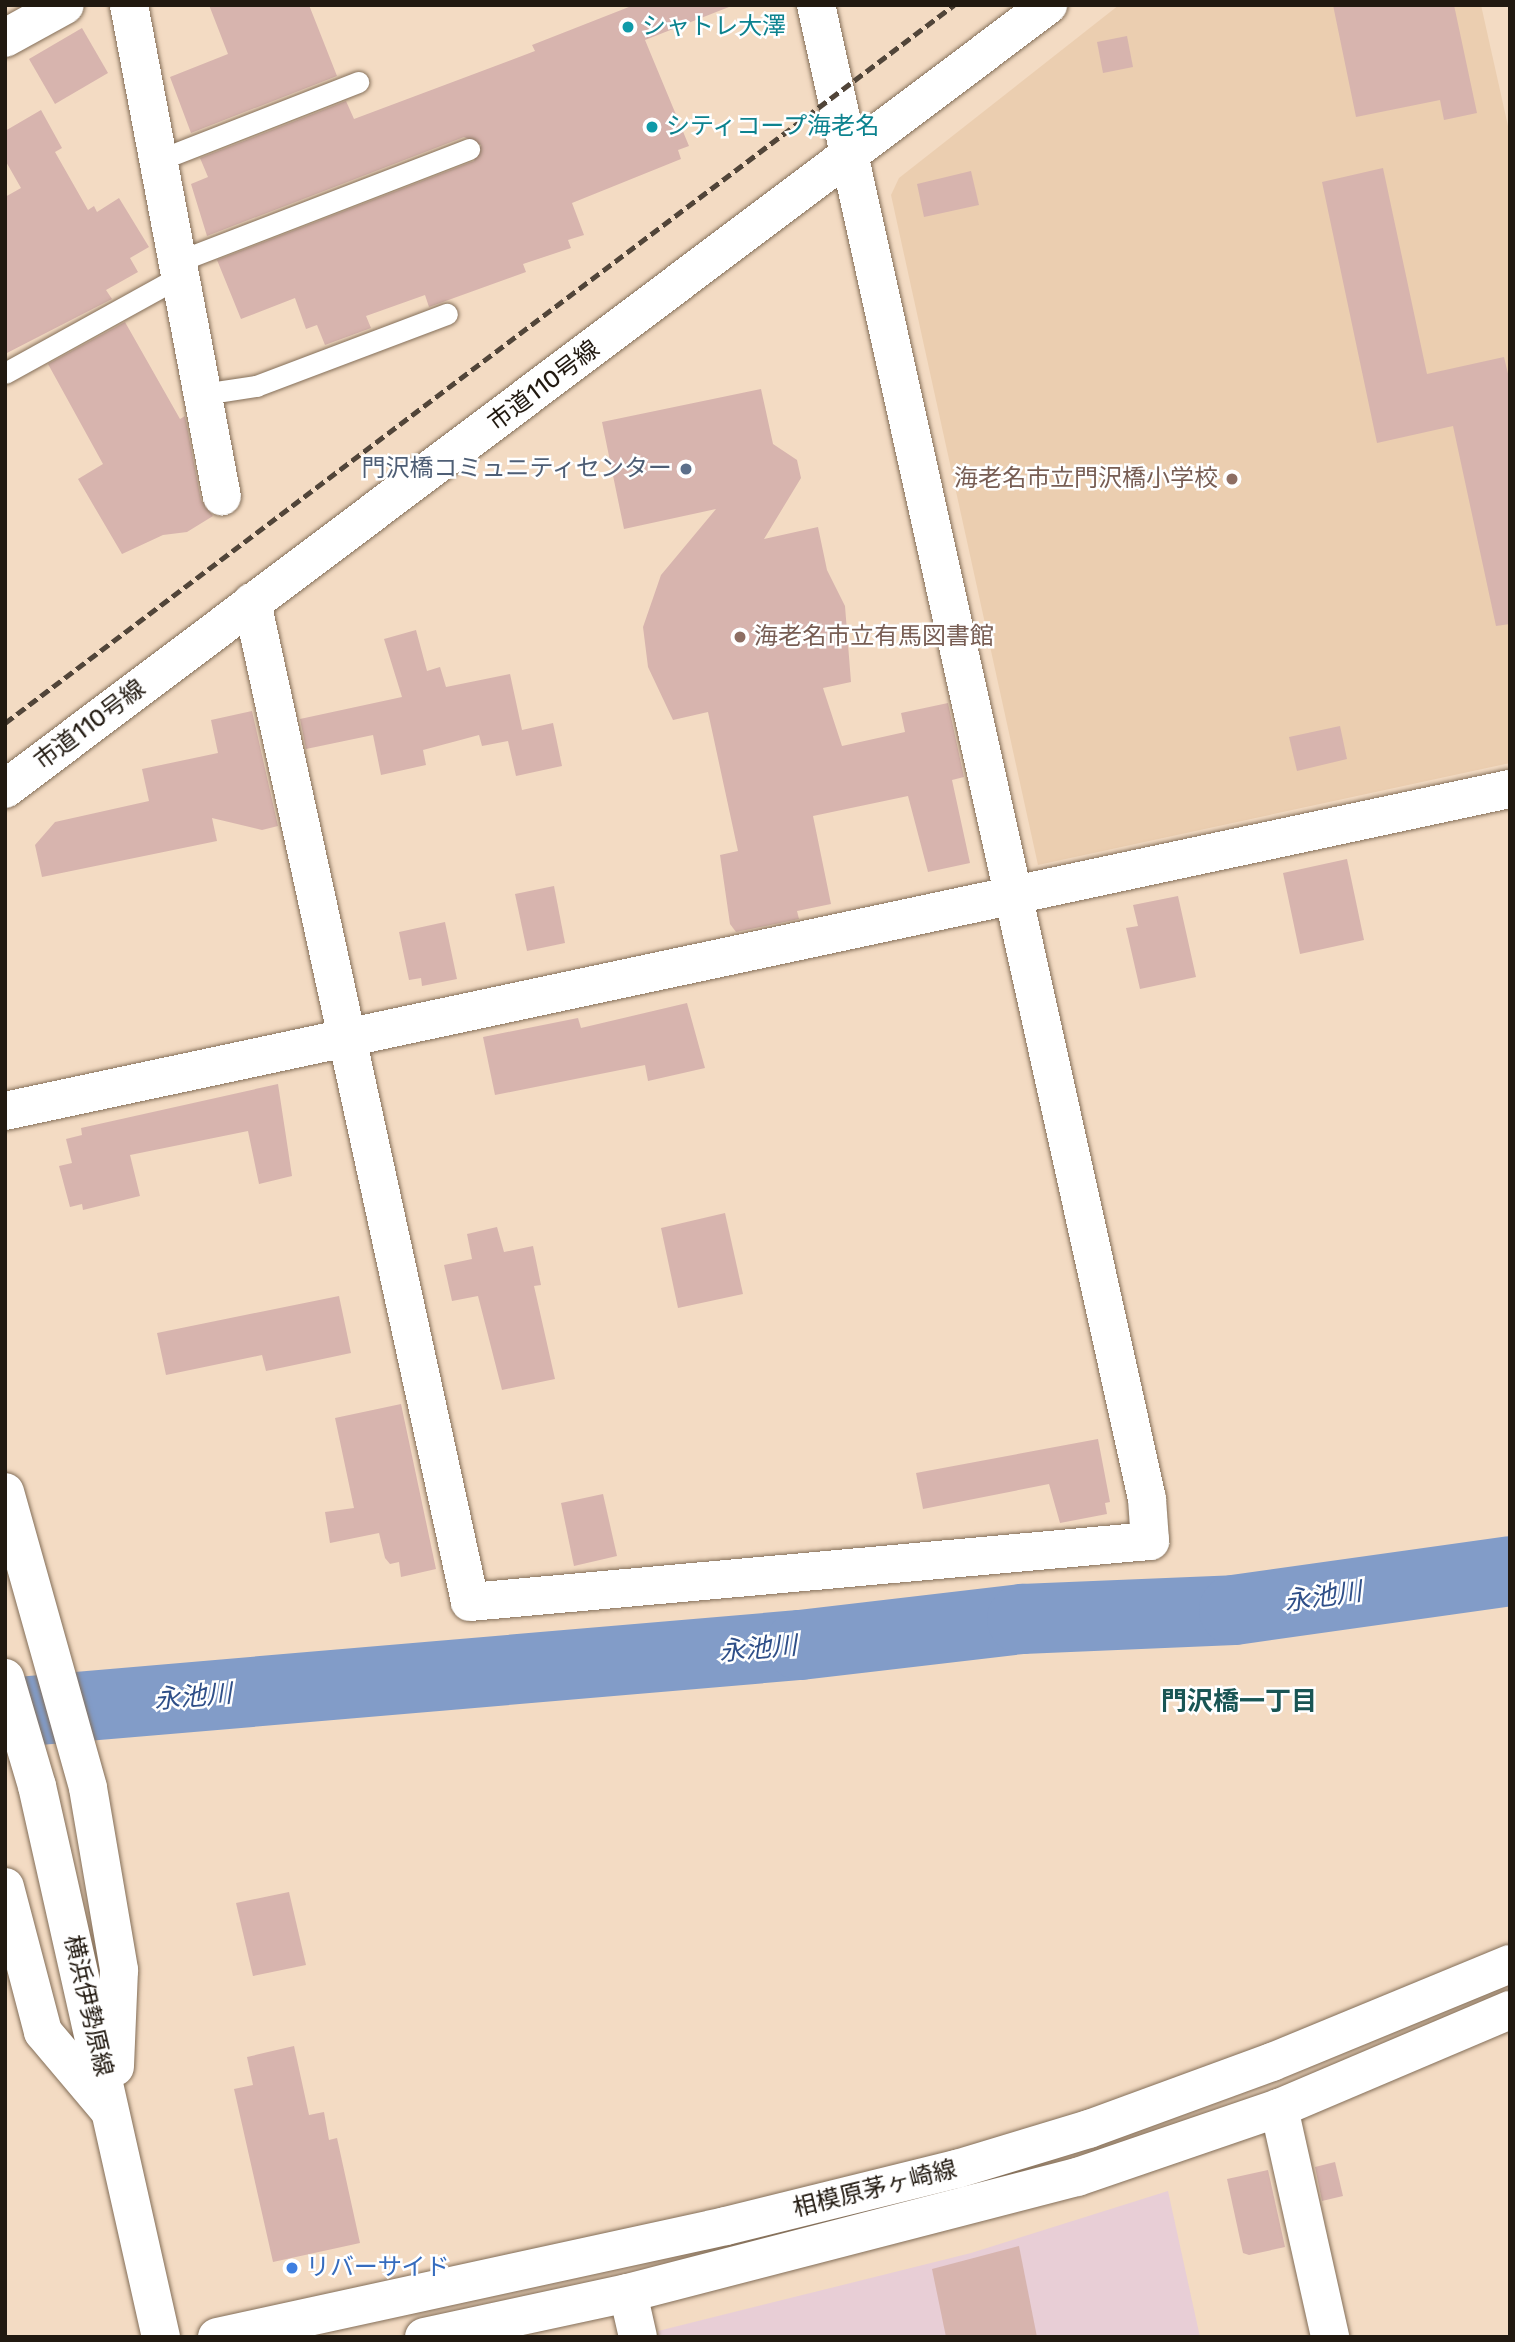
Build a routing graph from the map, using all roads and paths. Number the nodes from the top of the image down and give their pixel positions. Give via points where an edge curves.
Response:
1 (65, 5) edge
2 (130, 5) edge
3 (816, 5) edge
4 (1048, 5) edge
5 (5, 37) edge
6 (358, 82) dead end
7 (469, 149) dead end
8 (850, 158) junction
9 (159, 160) junction
10 (180, 268) junction
11 (447, 314) dead end
12 (5, 373) edge
13 (203, 394) junction
14 (222, 496) dead end
15 (252, 603) junction
16 (5, 789) edge
17 (1510, 789) edge
18 (1015, 897) junction
19 (348, 1041) junction
20 (5, 1111) edge
21 (5, 1492) edge
22 (5, 1678) edge
23 (5, 1887) edge
24 (1510, 1964) edge
25 (1510, 2010) edge
26 (1279, 2108) junction
27 (113, 2116) junction
28 (628, 2293) junction
29 (161, 2337) edge
30 (217, 2337) edge
31 (424, 2337) edge
32 (638, 2337) edge
33 (1330, 2337) edge

1 - 5 street
2 - 9 street
3 - 8 street
4 - 8 street, 市道110号線
6 - 9 lane
7 - 10 lane
8 - 15 street, 市道110号線
8 - 18 street
9 - 10 street
10 - 12 lane
10 - 13 street
11 - 13 lane via 256,386
13 - 14 street
15 - 16 street, 市道110号線
15 - 19 street
17 - 18 street
18 - 19 street
18 - 19 street via 1147,1499 1150,1541 470,1602
19 - 20 street
21 - 27 street via 88,1788 119,1970
22 - 27 street, 横浜伊勢原線 via 37,1786
23 - 27 street via 43,2032
24 - 30 street, 相模原茅ヶ崎線 via 1272,2062 1088,2129 957,2169 726,2226
25 - 26 street, 相模原茅ヶ崎線
26 - 28 street, 相模原茅ヶ崎線 via 969,2209
26 - 33 street
27 - 29 street, 横浜伊勢原線
28 - 31 street, 相模原茅ヶ崎線
28 - 32 street

